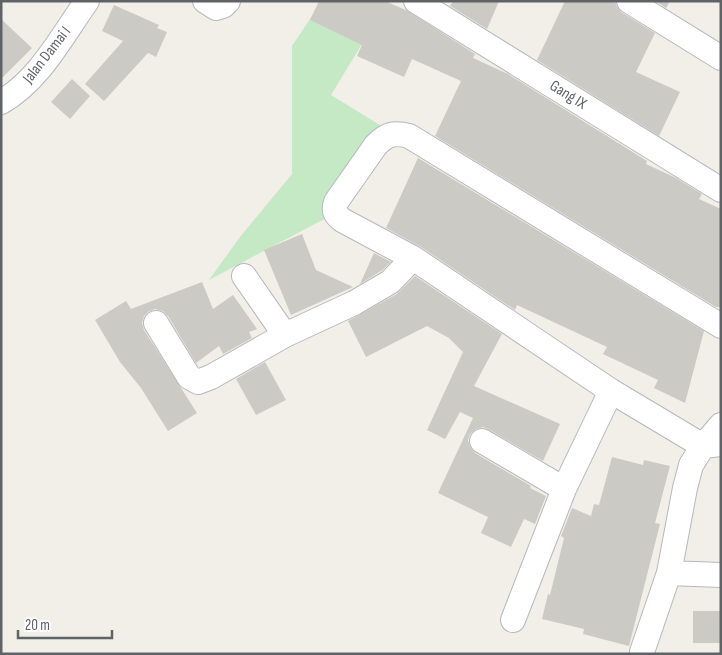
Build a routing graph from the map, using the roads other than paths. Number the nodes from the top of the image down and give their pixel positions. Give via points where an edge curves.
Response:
1 (87, 1) edge
2 (205, 1) edge
3 (228, 1) edge
4 (416, 1) edge
5 (629, 1) edge
6 (721, 58) edge
7 (1, 102) edge
8 (721, 190) edge
9 (413, 258) junction
10 (244, 276) dead end
11 (156, 323) dead end
12 (721, 326) edge
13 (285, 335) junction
14 (611, 391) junction
15 (721, 425) edge
16 (482, 441) dead end
17 (712, 446) edge
18 (564, 489) junction
19 (669, 573) junction
20 (721, 575) edge
21 (513, 620) dead end
22 (642, 652) dead end

1 - 7 street, Jalan Damai I via 34,76 14,95
2 - 3 street via 216,8
4 - 8 street, Gang IX
5 - 6 street
9 - 12 street via 342,220 334,208 376,145 390,134 409,136
9 - 13 street via 390,282 354,303
9 - 14 street
10 - 13 street
11 - 13 street via 189,377 198,382
14 - 17 street
14 - 18 street
15 - 17 street
16 - 18 street
17 - 19 street via 691,464
18 - 21 street
19 - 20 street
19 - 22 street

